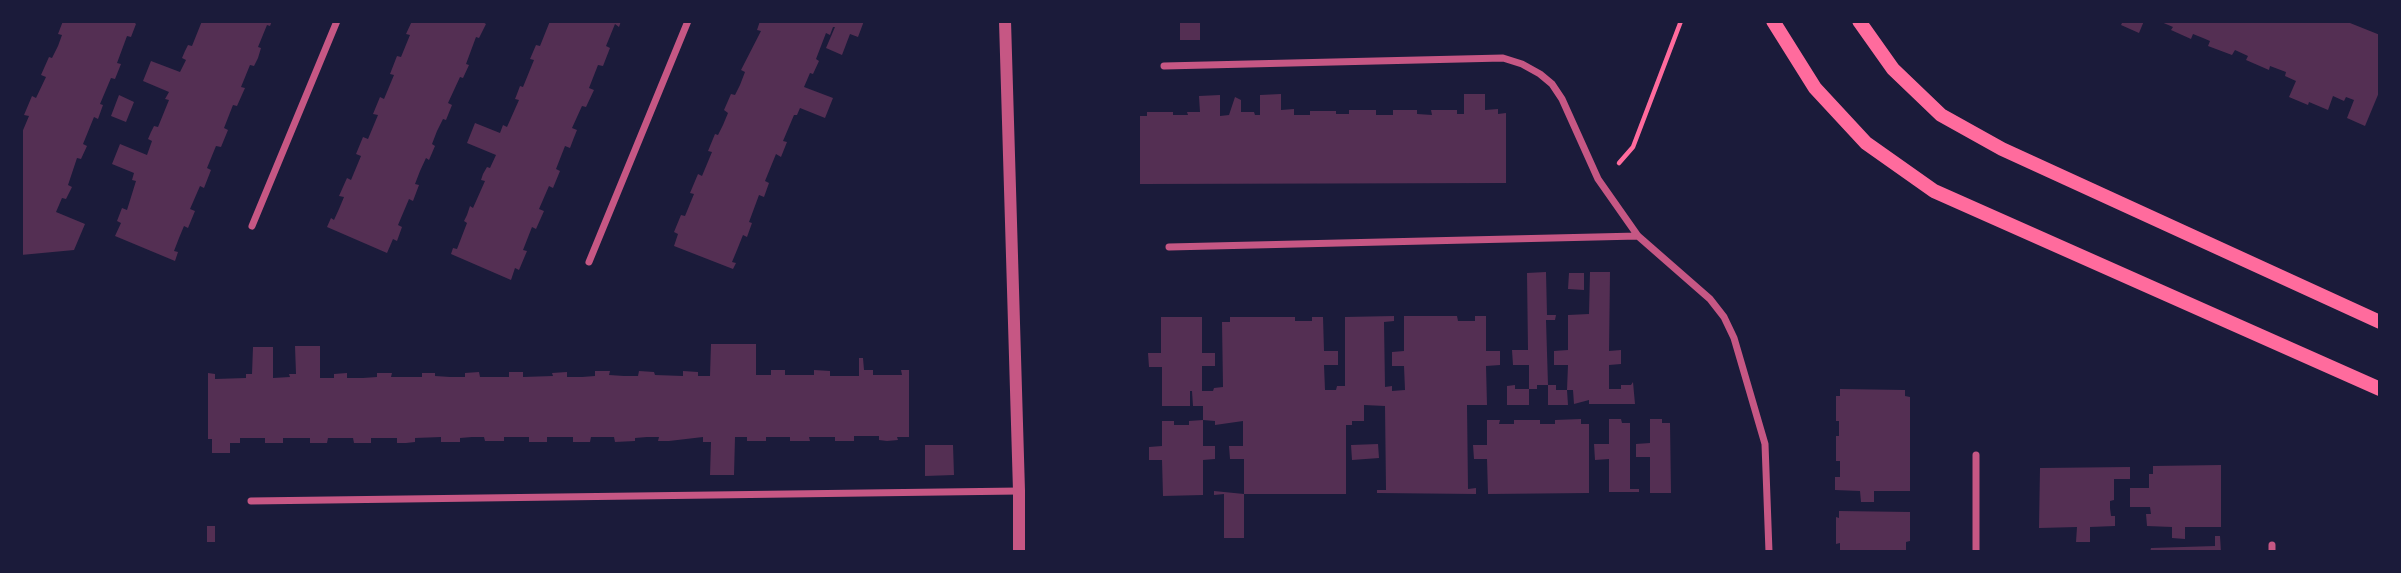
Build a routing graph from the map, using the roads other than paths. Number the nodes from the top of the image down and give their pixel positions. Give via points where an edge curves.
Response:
1 (337, 21) edge
2 (688, 21) edge
3 (1006, 21) edge
4 (1773, 21) edge
5 (1859, 21) edge
6 (1164, 66) dead end
7 (252, 226) dead end
8 (1638, 236) junction
9 (1169, 247) dead end
10 (589, 262) dead end
11 (2380, 322) edge
12 (2380, 389) edge
13 (1976, 455) dead end
14 (1019, 491) junction
15 (251, 501) dead end
16 (1019, 552) edge
17 (1769, 552) edge
18 (1976, 552) edge

1 - 7 street
2 - 10 street
3 - 14 street
4 - 12 main road via 1815,88 1866,143 1934,191
5 - 11 main road via 1893,69 1941,115 2002,149
6 - 8 street via 1503,58 1522,64 1552,84 1598,179
8 - 9 street
8 - 17 street via 1710,299 1734,338 1765,444
13 - 18 street
14 - 15 street
14 - 16 street

